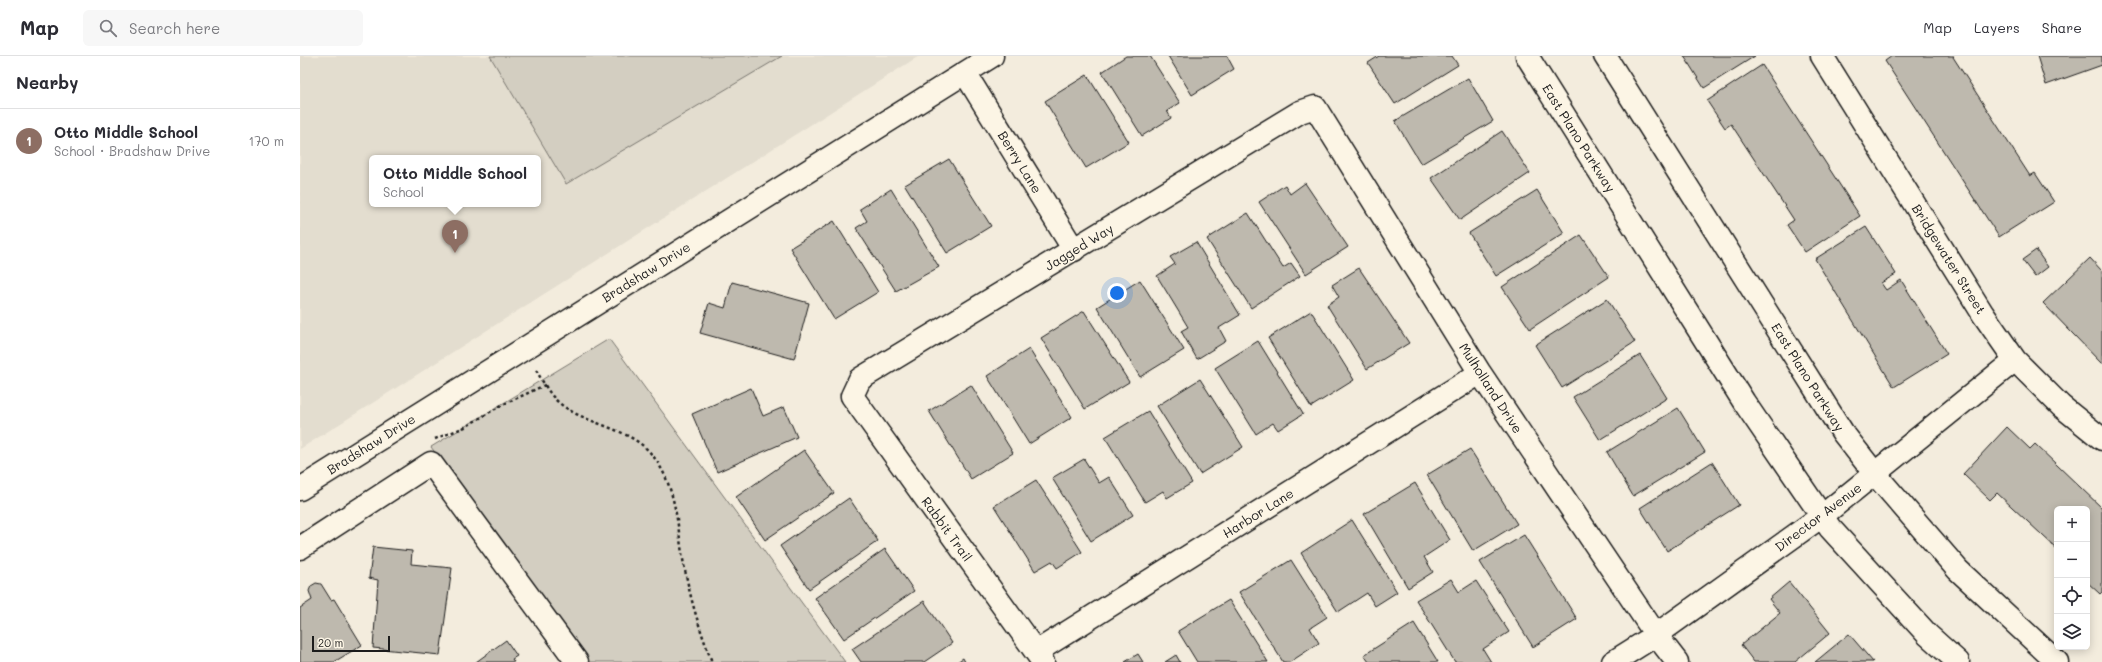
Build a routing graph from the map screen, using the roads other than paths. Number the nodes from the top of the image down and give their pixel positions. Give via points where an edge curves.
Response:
1 (992, 56) edge
2 (1528, 56) edge
3 (1605, 56) edge
4 (1823, 56) edge
5 (965, 73) junction
6 (1314, 108) joint
7 (1074, 250) junction
8 (2015, 360) junction
9 (1480, 373) junction
10 (852, 396) joint
11 (2102, 439) edge
12 (1874, 474) junction
13 (300, 488) edge
14 (1822, 516) junction
15 (300, 548) edge
16 (1656, 635) junction
17 (1039, 657) edge
18 (577, 662) edge
19 (1613, 662) edge
20 (1677, 662) edge
21 (1958, 662) edge
22 (2057, 662) edge

1 - 5 street, Bradshaw Drive
2 - 14 street, East Plano Parkway via 1744,402
3 - 12 street, East Plano Parkway via 1843,433
4 - 8 street, Bridgewater Street via 1983,314
5 - 7 street, Berry Lane
5 - 13 street, Bradshaw Drive
6 - 7 street, Jagged Way via 1300,112
6 - 9 street, Mulholland Drive
7 - 10 street, Jagged Way via 860,379
8 - 11 street, Bridgewater Street via 2061,406
8 - 12 street, Director Avenue
9 - 16 street, Mulholland Drive
9 - 17 street, Harbor Lane
10 - 17 street, Rabbit Trail
12 - 14 street, Director Avenue
12 - 22 street, East Plano Parkway via 1958,570
14 - 16 street, Director Avenue
14 - 21 street, East Plano Parkway via 1830,528 1928,635
15 - 18 street via 431,464
16 - 19 street, Director Avenue
16 - 20 street, Mulholland Drive

